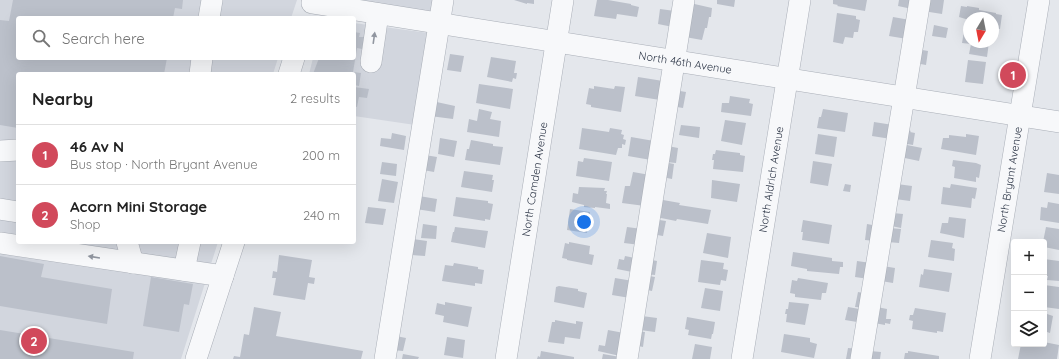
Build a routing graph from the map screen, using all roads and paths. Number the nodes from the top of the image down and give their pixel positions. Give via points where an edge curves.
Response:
1 (212, 0) edge
2 (443, 0) edge
3 (563, 0) edge
4 (684, 0) edge
5 (800, 0) edge
6 (920, 0) edge
7 (1039, 0) edge
8 (311, 7) edge
9 (378, 14) junction
10 (209, 16) edge
11 (438, 24) junction
12 (555, 42) junction
13 (202, 60) edge
14 (293, 60) edge
15 (674, 61) junction
16 (371, 62) dead end
17 (200, 72) edge
18 (290, 72) edge
19 (786, 78) junction
20 (903, 98) junction
21 (1020, 116) junction
22 (1059, 122) edge
23 (16, 150) edge
24 (0, 151) edge
25 (0, 209) edge
26 (16, 212) edge
27 (0, 243) edge
28 (128, 244) edge
29 (190, 244) edge
30 (233, 244) edge
31 (133, 263) junction
32 (184, 270) junction
33 (223, 276) junction
34 (196, 359) edge
35 (385, 359) edge
36 (506, 359) edge
37 (627, 359) edge
38 (742, 359) edge
39 (861, 359) edge
40 (980, 359) edge

1 - 10 street
2 - 11 street
3 - 12 street, North Camden Avenue
4 - 15 street
5 - 19 street, North Aldrich Avenue
6 - 20 street
7 - 21 street, North Bryant Avenue
8 - 9 street, North 46th Avenue
9 - 11 street, North 46th Avenue
16 -> 9 street
11 - 12 street, North 46th Avenue
11 - 35 street
12 - 15 street, North 46th Avenue
12 - 36 street, North Camden Avenue
13 - 17 street
14 - 18 street
15 - 19 street, North 46th Avenue
15 - 37 street
19 - 20 street, North 46th Avenue
19 - 38 street, North Aldrich Avenue
20 - 21 street, North 46th Avenue
20 - 39 street
21 - 22 street, North 46th Avenue
21 - 40 street, North Bryant Avenue
23 - 24 street
25 - 26 street
31 -> 27 street
28 - 31 street
29 - 32 street
30 - 33 street
31 - 32 street
32 - 33 street
33 - 34 street

